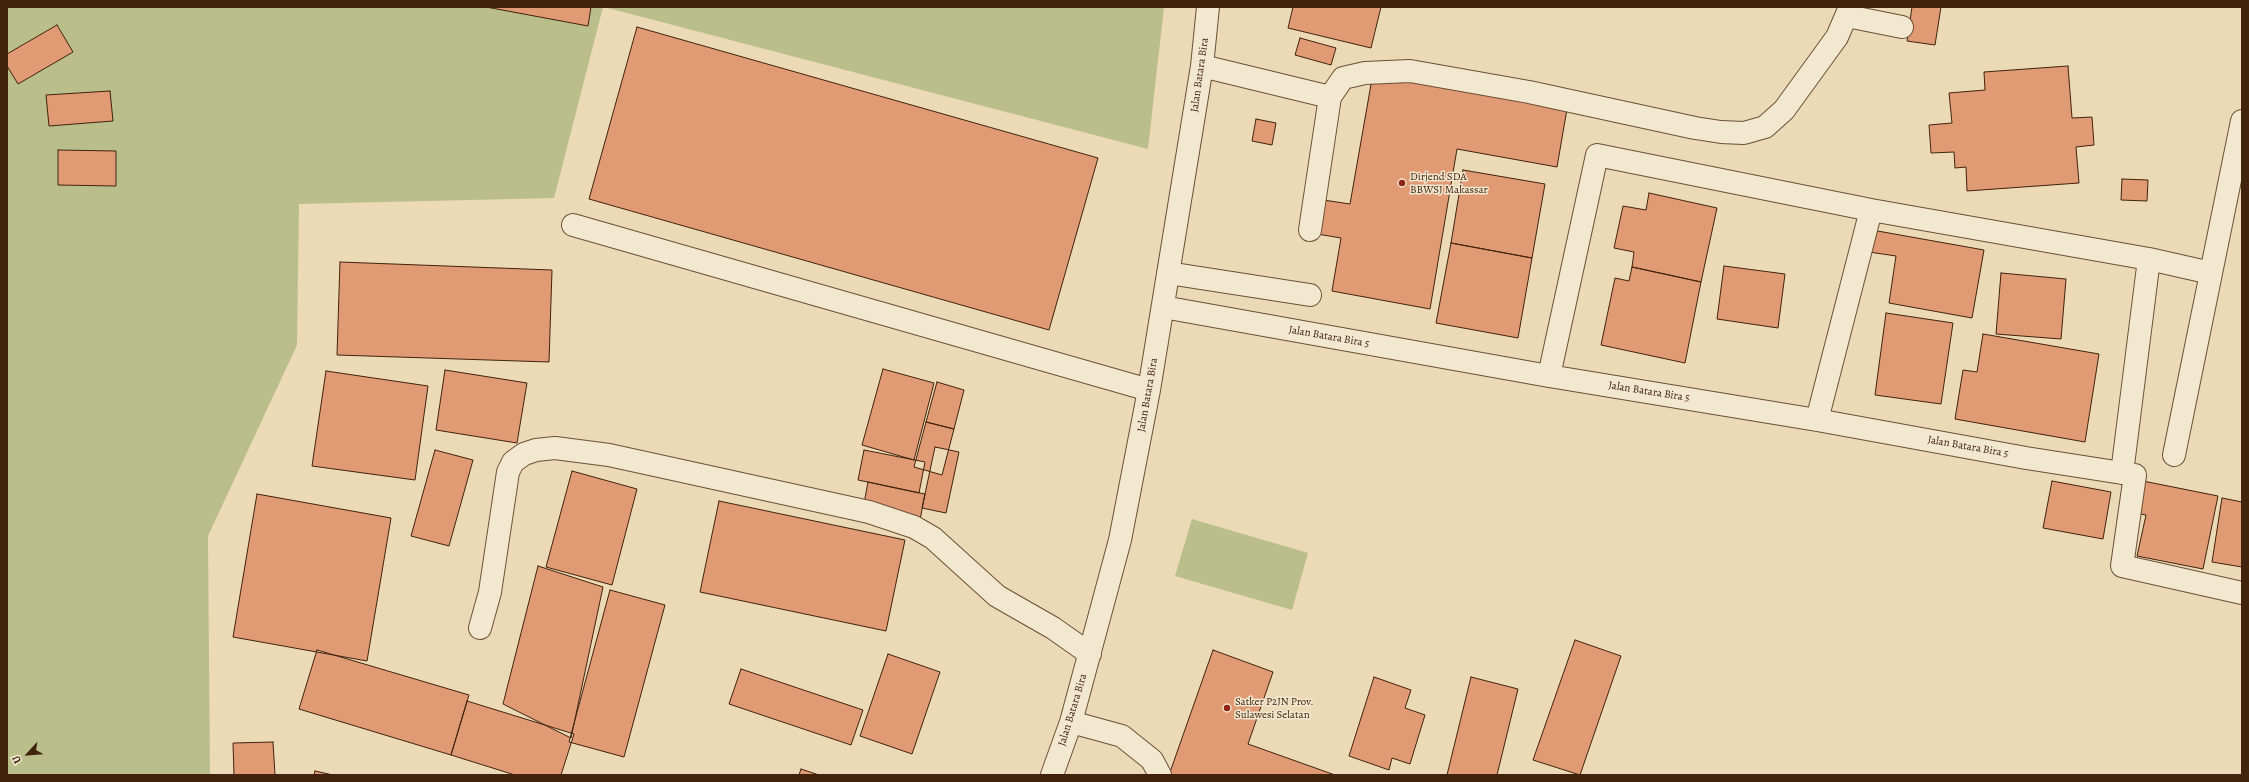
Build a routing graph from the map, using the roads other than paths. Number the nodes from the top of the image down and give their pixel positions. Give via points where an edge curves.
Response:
1 (1208, 7) edge
2 (1848, 12) edge
3 (1902, 27) dead end
4 (1202, 66) junction
5 (1330, 97) junction
6 (2242, 121) edge
7 (1871, 210) junction
8 (573, 226) dead end
9 (1310, 230) dead end
10 (2149, 259) junction
11 (1168, 273) junction
12 (2211, 273) junction
13 (1310, 295) dead end
14 (1163, 307) junction
15 (1549, 376) junction
16 (1149, 390) junction
17 (1818, 420) junction
18 (2174, 455) dead end
19 (2128, 474) junction
20 (2242, 593) edge
21 (480, 628) dead end
22 (1090, 654) junction
23 (1071, 722) junction
24 (1052, 775) edge
25 (1160, 775) edge

1 - 4 street, Jalan Batara Bira
2 - 3 street
2 - 5 street via 1837,37 1784,110 1765,127 1744,133 1695,128 1529,92 1410,71 1365,73 1343,78
4 - 5 street
4 - 11 street, Jalan Batara Bira
5 - 9 street
6 - 12 street
7 - 10 street
7 - 15 street via 1597,156
7 - 17 street
8 - 16 street
10 - 12 street
10 - 19 street
11 - 13 street
11 - 14 street, Jalan Batara Bira
12 - 18 street
14 - 15 street, Jalan Batara Bira 5
14 - 16 street, Jalan Batara Bira
15 - 17 street, Jalan Batara Bira 5
16 - 22 street, Jalan Batara Bira via 1120,540
17 - 19 street, Jalan Batara Bira 5
19 - 20 street via 2122,566
21 - 22 street via 490,592 508,472 513,462 524,454 556,448 609,455 854,509 914,527 933,538 997,596 1053,628
22 - 23 street, Jalan Batara Bira
23 - 24 street, Jalan Batara Bira
23 - 25 street via 1122,736 1152,760

